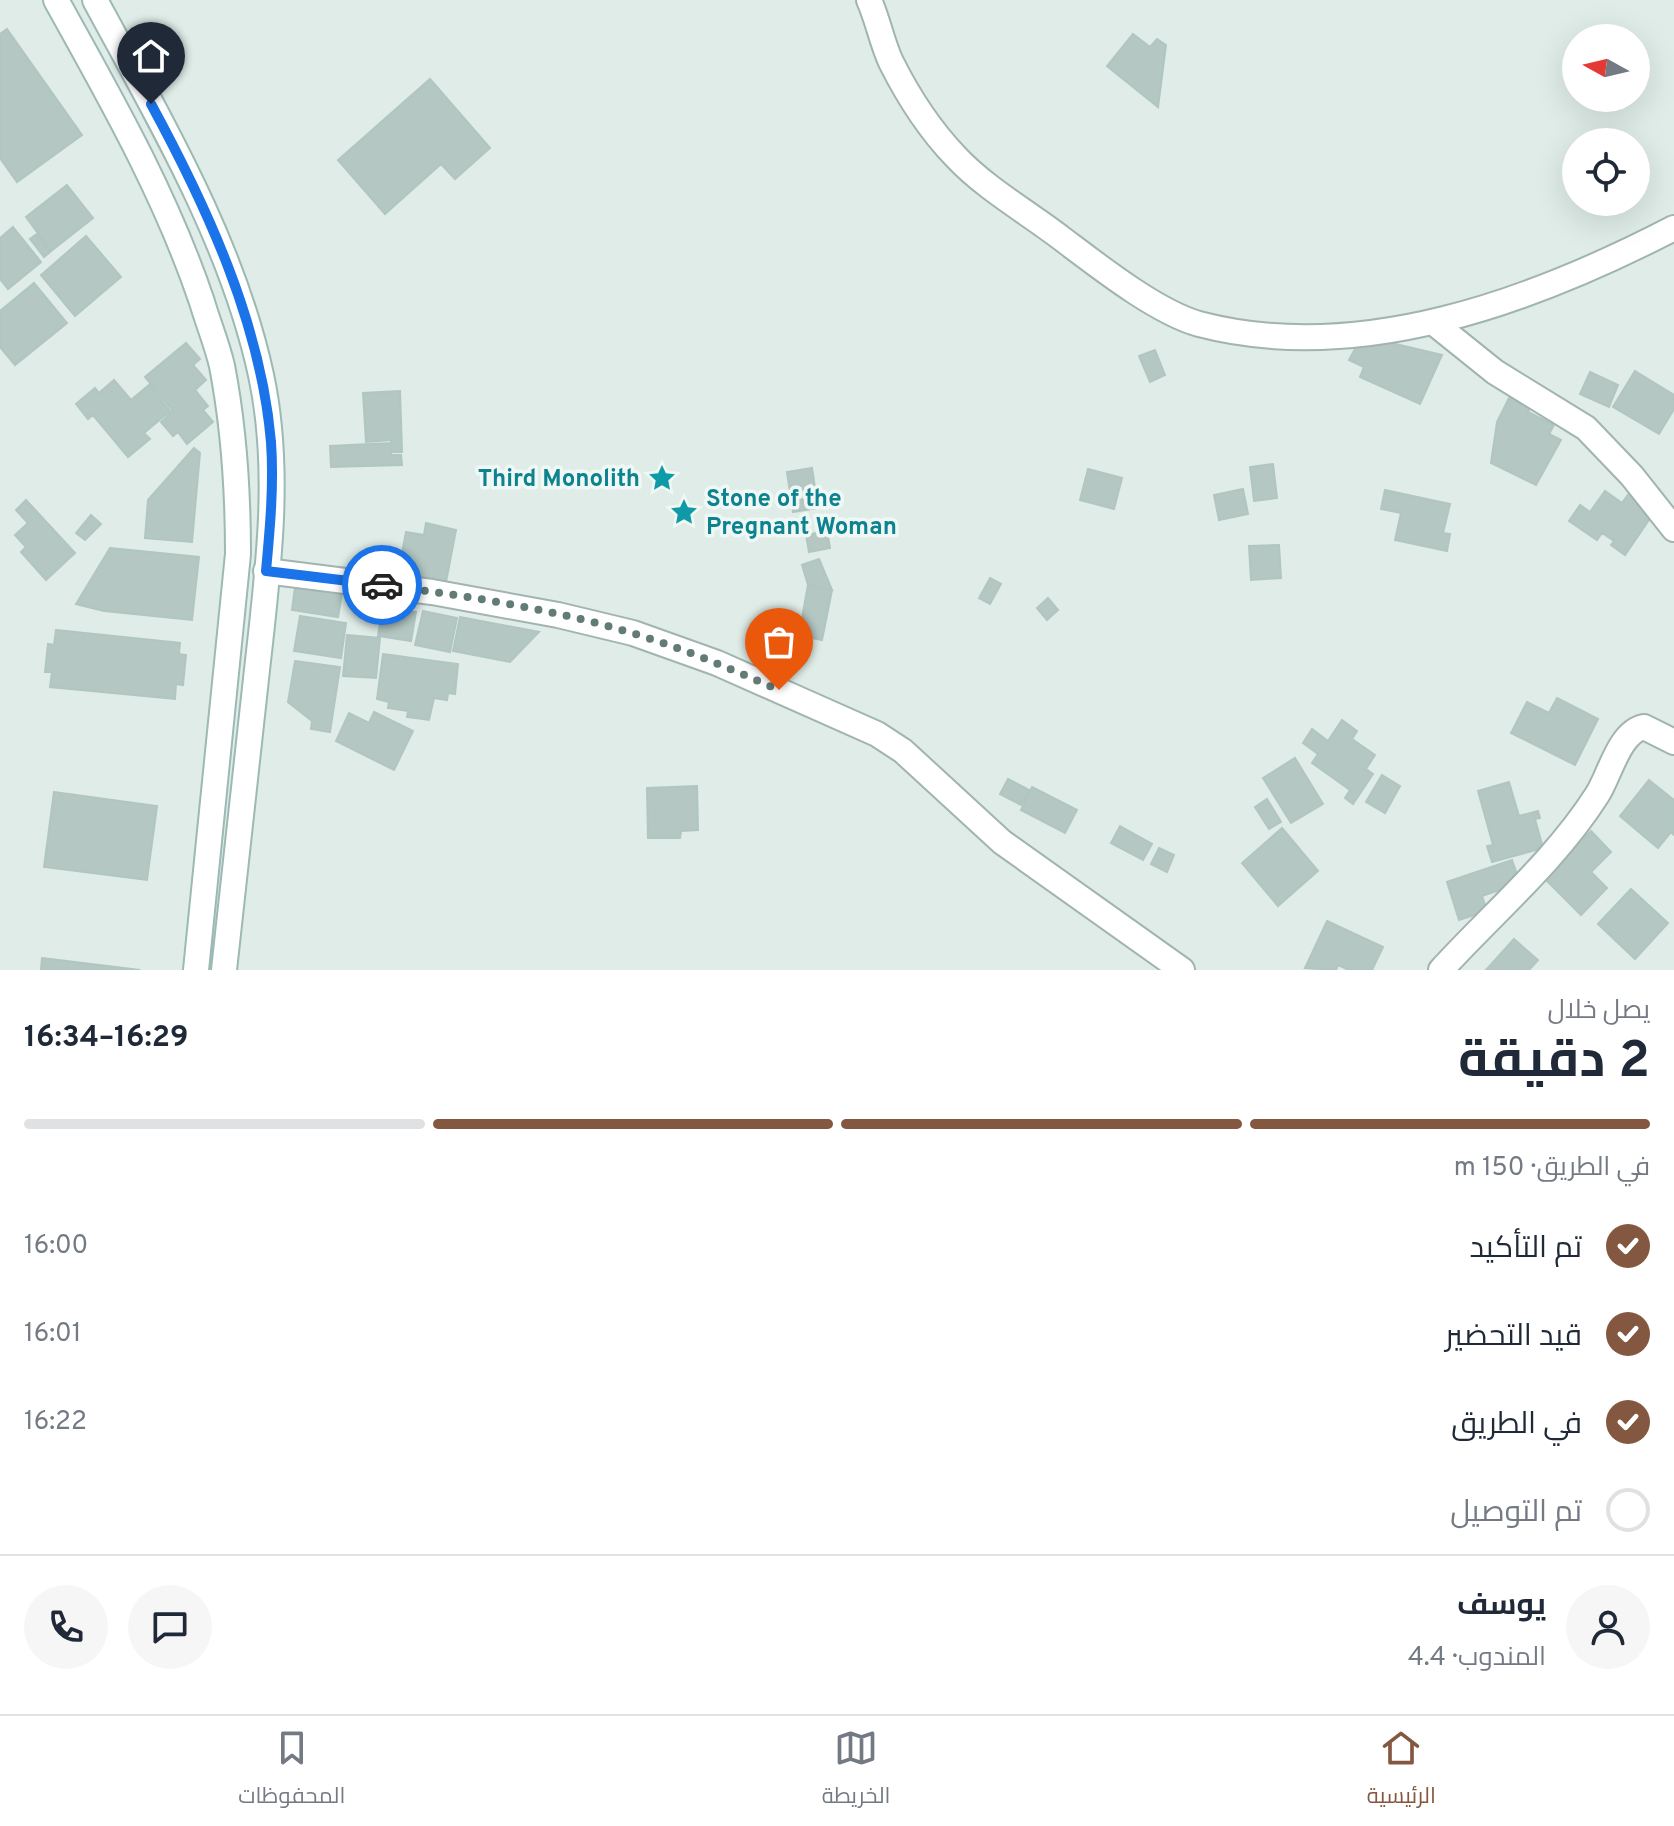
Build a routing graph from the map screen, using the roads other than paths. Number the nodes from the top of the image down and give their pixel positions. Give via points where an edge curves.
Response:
1 (56, 0) edge
2 (95, 0) edge
3 (869, 0) edge
4 (1674, 228) edge
5 (1434, 323) junction
6 (1674, 529) edge
7 (266, 571) junction
8 (1674, 742) edge
9 (196, 970) edge
10 (224, 970) edge
11 (1182, 970) edge
12 (1441, 970) edge

1 - 9 street via 142,155 182,243 225,390 238,489 238,554
2 - 7 street via 180,156 248,325 271,442
3 - 5 street via 890,59 916,108 957,158 1120,283 1196,323 1260,334 1370,334
4 - 5 street via 1519,295
5 - 6 street via 1495,372 1586,428
7 - 10 street
7 - 11 street via 558,615 633,633 729,668 877,734 903,751 1002,842
8 - 12 street via 1644,727 1628,735 1580,820

